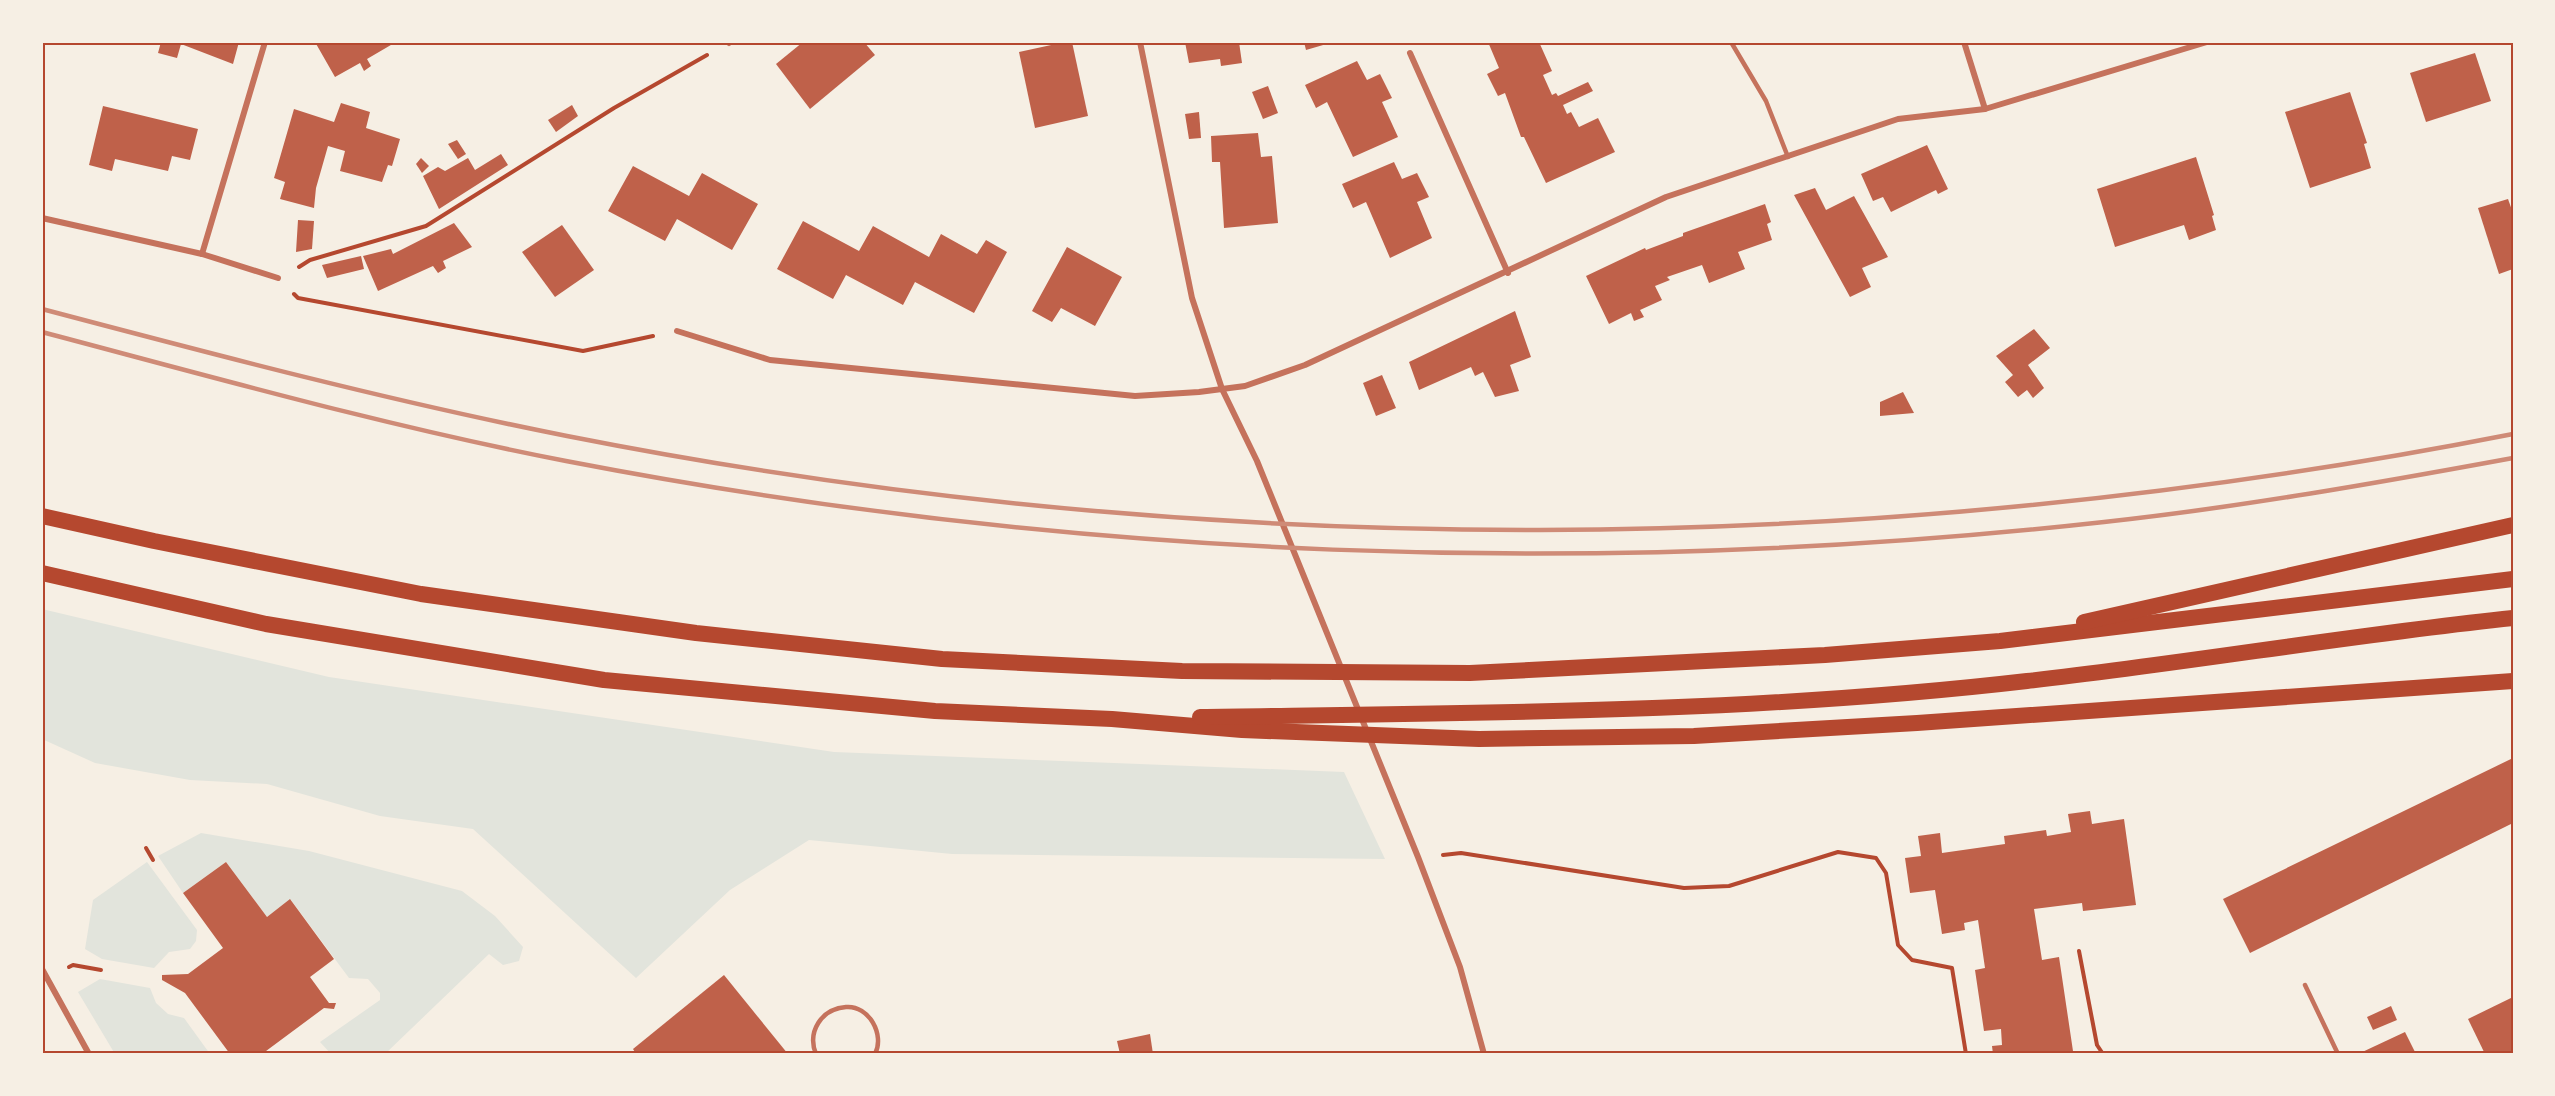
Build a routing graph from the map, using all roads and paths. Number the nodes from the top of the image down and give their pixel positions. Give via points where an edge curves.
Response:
1 (265, 42) edge
2 (729, 42) edge
3 (1140, 42) edge
4 (1731, 42) edge
5 (1964, 42) edge
6 (2207, 42) edge
7 (1410, 53) dead end
8 (1984, 109) junction
9 (1788, 157) junction
10 (42, 218) edge
11 (202, 254) junction
12 (1508, 273) junction
13 (278, 278) junction
14 (677, 331) joint
15 (1222, 388) junction
16 (42, 516) edge
17 (2507, 526) edge
18 (42, 573) edge
19 (2513, 579) edge
20 (2513, 618) edge
21 (2000, 641) junction
22 (2513, 681) edge
23 (1112, 718) junction
24 (146, 848) dead end
25 (1418, 857) junction
26 (153, 860) dead end
27 (2079, 951) dead end
28 (42, 969) edge
29 (45, 980) edge
30 (2305, 985) dead end
31 (89, 1054) edge
32 (816, 1054) edge
33 (875, 1054) edge
34 (1484, 1054) edge
35 (1966, 1054) edge
36 (2103, 1054) edge
37 (2338, 1054) edge

1 - 11 street
2 - 13 path via 614,108 426,226 310,260
3 - 15 street via 1192,298
4 - 9 lane via 1766,101
5 - 8 street
6 - 8 street
7 - 12 street
8 - 9 street via 1898,119
9 - 12 street via 1666,198
10 - 11 street
11 - 13 street
12 - 15 street via 1305,365 1245,386
13 - 14 path via 298,298 583,351
14 - 15 street via 770,360 1135,396
15 - 25 street via 1257,461
16 - 21 highway via 421,594 696,633 942,659 1182,671 1470,673 1825,655
17 - 21 highway
18 - 23 highway via 266,624 604,680 935,711
19 - 21 highway
20 - 23 highway via 2392,630 2026,681 1833,698 1666,709
22 - 23 highway via 1694,736 1479,739 1242,730
24 - 26 path
25 - 34 street via 1460,967
25 - 35 path via 1461,853 1684,888 1729,886 1838,852 1876,858 1886,873 1898,945 1912,960 1952,968
27 - 36 path via 2097,1045
28 - 29 street
29 - 31 street
30 - 37 lane
32 - 33 lane via 812,1044 815,1025 829,1011 848,1006 866,1013 877,1028 879,1047

